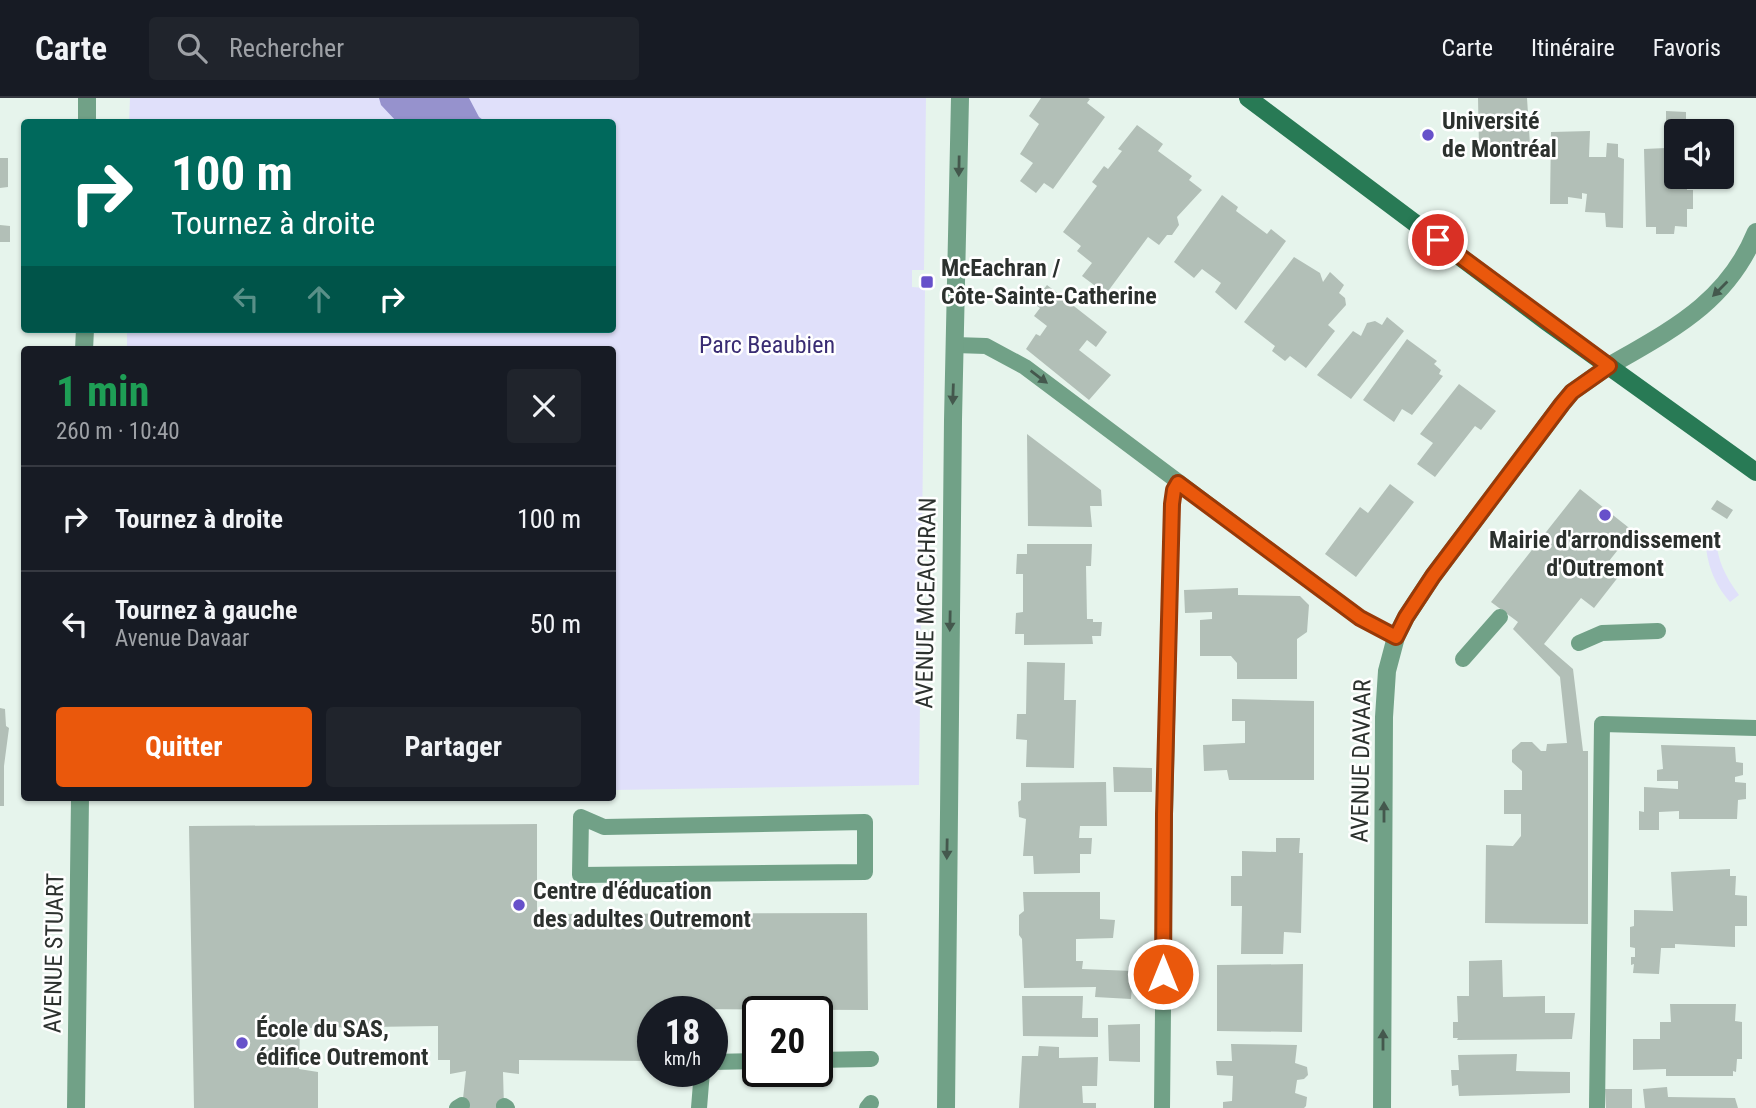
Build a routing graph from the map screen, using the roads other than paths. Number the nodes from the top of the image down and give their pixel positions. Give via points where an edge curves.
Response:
1 (87, 98) edge
2 (960, 98) edge
3 (1248, 98) edge
4 (87, 119) edge
5 (1756, 232) edge
6 (955, 345) junction
7 (1609, 366) junction
8 (1756, 472) edge
9 (1178, 483) junction
10 (1500, 617) dead end
11 (1658, 631) dead end
12 (1396, 637) junction
13 (1579, 643) dead end
14 (1463, 659) dead end
15 (1756, 727) edge
16 (80, 801) edge
17 (581, 817) joint
18 (871, 1059) dead end
19 (833, 1060) edge
20 (701, 1087) edge
21 (76, 1108) edge
22 (699, 1108) edge
23 (946, 1108) edge
24 (1162, 1108) edge
25 (1382, 1108) edge
26 (1597, 1108) edge

1 - 4 street
2 -> 6 street, AVENUE MCEACHRAN
3 - 7 main road
5 -> 7 street, AVENUE DAVAAR via 1735,273 1718,292 1667,334
6 -> 9 lane via 986,346 1008,356
6 -> 23 street, AVENUE MCEACHRAN
7 - 8 main road
7 - 12 street, AVENUE DAVAAR via 1562,404 1433,576
9 - 12 lane via 1360,618
9 - 24 lane via 1172,504 1164,814
10 - 14 lane
11 - 13 lane via 1602,633
25 -> 12 street, AVENUE DAVAAR via 1384,702
15 - 26 lane via 1602,724
16 - 21 street, AVENUE STUART
17 - 17 lane via 604,827 865,822 865,872 580,875
18 - 19 lane
20 - 22 lane

